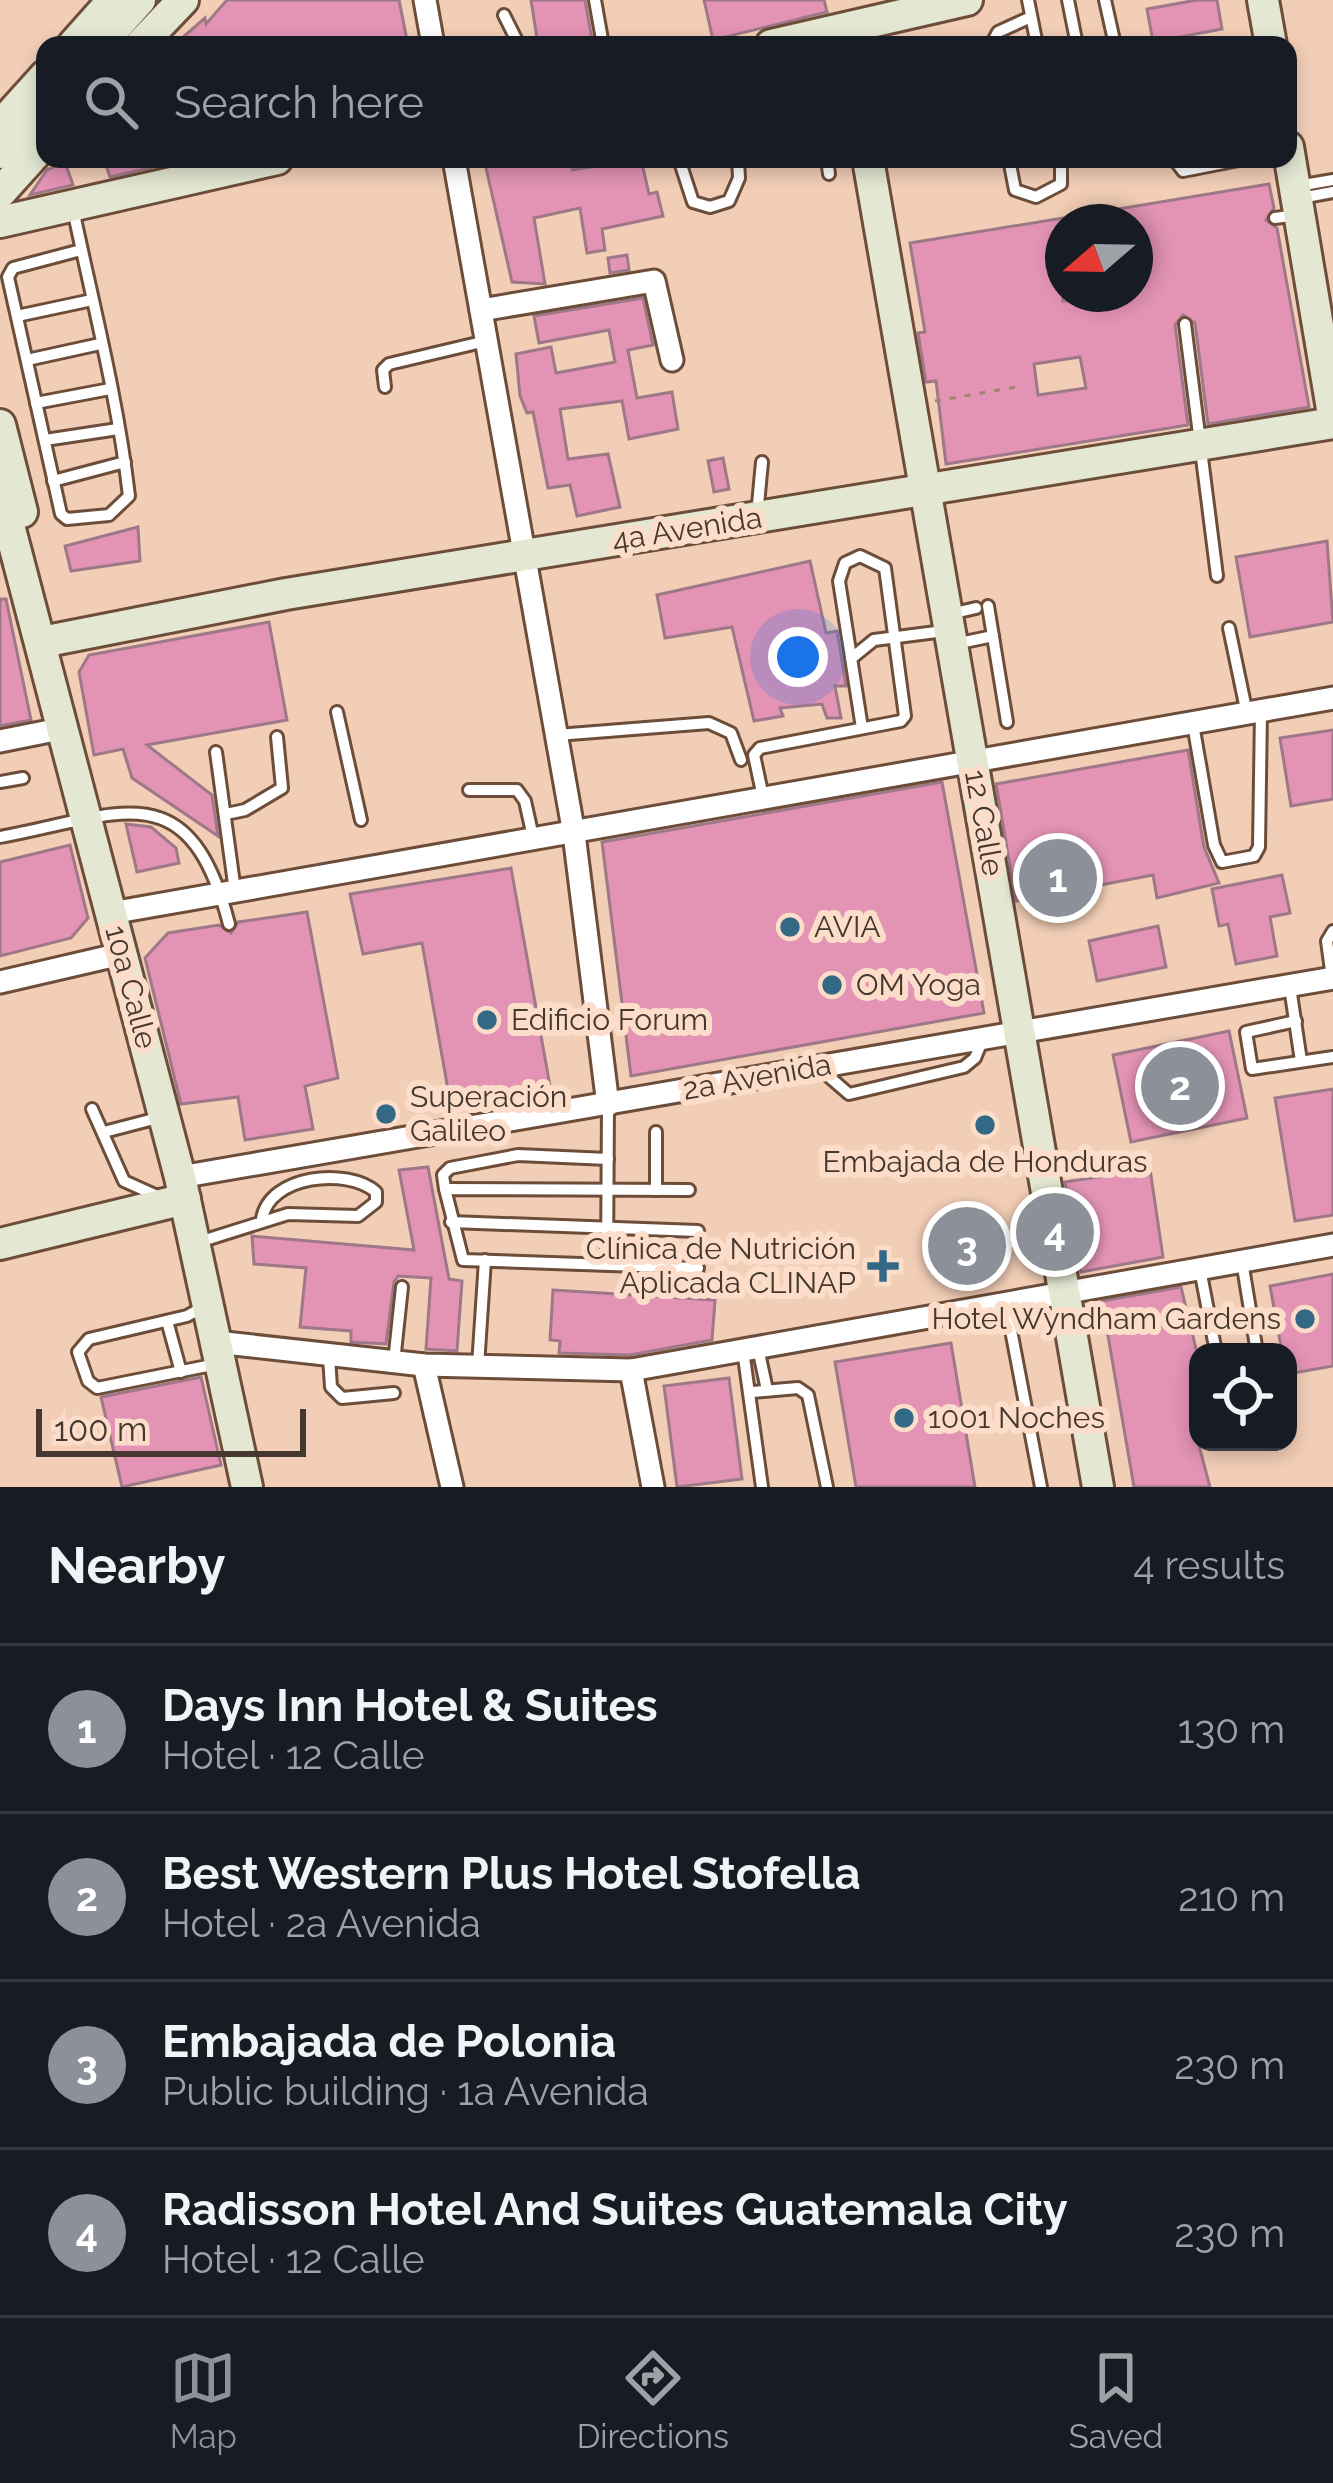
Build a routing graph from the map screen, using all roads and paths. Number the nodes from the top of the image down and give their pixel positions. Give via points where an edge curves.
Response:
1 (113, 0) edge
2 (140, 0) edge
3 (184, 0) edge
4 (425, 0) edge
5 (596, 0) edge
6 (967, 0) edge
7 (1028, 0) edge
8 (1068, 0) edge
9 (1105, 0) edge
10 (1263, 0) edge
11 (932, 4) edge
12 (503, 15) dead end
13 (1031, 16) junction
14 (845, 24) edge
15 (87, 29) edge
16 (149, 36) edge
17 (432, 36) edge
18 (514, 36) edge
19 (602, 36) edge
20 (803, 36) edge
21 (996, 36) edge
22 (1035, 36) edge
23 (1075, 36) edge
24 (1113, 36) edge
25 (1269, 36) edge
26 (36, 86) edge
27 (36, 119) edge
28 (0, 126) edge
29 (36, 150) edge
30 (238, 168) edge
31 (456, 168) edge
32 (682, 168) edge
33 (738, 168) edge
34 (828, 168) edge
35 (870, 168) edge
36 (1011, 168) edge
37 (1061, 168) edge
38 (1289, 168) edge
39 (829, 174) dead end
40 (2, 178) edge
41 (1333, 180) edge
42 (1333, 192) edge
43 (1292, 205) junction
44 (72, 206) junction
45 (0, 222) edge
46 (82, 250) junction
47 (92, 300) junction
48 (481, 310) junction
49 (17, 316) junction
50 (1185, 324) dead end
51 (486, 341) junction
52 (100, 344) junction
53 (27, 360) junction
54 (672, 360) dead end
55 (385, 387) dead end
56 (1016, 387) dead end
57 (110, 389) junction
58 (936, 401) dead end
59 (36, 403) junction
60 (1333, 419) edge
61 (0, 425) edge
62 (118, 429) junction
63 (45, 440) junction
64 (1201, 445) junction
65 (125, 462) junction
66 (762, 462) dead end
67 (53, 481) junction
68 (0, 491) edge
69 (925, 492) junction
70 (758, 518) junction
71 (524, 554) junction
72 (25, 573) junction
73 (1217, 576) dead end
74 (963, 621) junction
75 (1229, 628) dead end
76 (894, 636) junction
77 (993, 636) junction
78 (43, 642) junction
79 (854, 657) junction
80 (1333, 698) edge
81 (337, 712) dead end
82 (1254, 712) junction
83 (1007, 722) dead end
84 (1193, 724) junction
85 (65, 728) junction
86 (862, 728) junction
87 (556, 735) junction
88 (277, 737) dead end
89 (0, 741) edge
90 (216, 752) dead end
91 (741, 760) dead end
92 (973, 762) junction
93 (23, 778) dead end
94 (0, 782) edge
95 (469, 790) dead end
96 (763, 800) junction
97 (226, 814) junction
98 (86, 820) junction
99 (362, 820) dead end
100 (574, 833) junction
101 (0, 837) edge
102 (533, 841) junction
103 (228, 895) junction
104 (111, 913) junction
105 (229, 924) dead end
106 (1333, 931) edge
107 (122, 954) junction
108 (1332, 978) edge
109 (0, 982) edge
110 (1290, 986) junction
111 (1296, 1021) junction
112 (1019, 1031) junction
113 (982, 1037) junction
114 (1333, 1057) edge
115 (1301, 1061) junction
116 (818, 1066) junction
117 (608, 1105) junction
118 (92, 1109) dead end
119 (150, 1120) dead end
120 (104, 1132) junction
121 (656, 1132) dead end
122 (608, 1159) junction
123 (445, 1189) junction
124 (608, 1189) junction
125 (656, 1190) junction
126 (689, 1190) dead end
127 (177, 1191) junction
128 (262, 1219) junction
129 (451, 1222) junction
130 (608, 1227) junction
131 (698, 1231) dead end
132 (2, 1239) edge
133 (195, 1243) junction
134 (1333, 1245) edge
135 (485, 1260) junction
136 (1243, 1261) junction
137 (608, 1262) junction
138 (698, 1268) dead end
139 (1200, 1268) junction
140 (402, 1286) dead end
141 (1064, 1294) junction
142 (208, 1304) junction
143 (1006, 1304) junction
144 (167, 1321) junction
145 (1214, 1343) edge
146 (1256, 1343) edge
147 (750, 1349) junction
148 (219, 1353) junction
149 (329, 1357) junction
150 (394, 1362) junction
151 (424, 1364) junction
152 (478, 1366) junction
153 (632, 1370) junction
154 (181, 1372) junction
155 (766, 1390) junction
156 (752, 1392) junction
157 (394, 1393) dead end
158 (248, 1487) edge
159 (452, 1487) edge
160 (653, 1487) edge
161 (762, 1487) edge
162 (827, 1487) edge
163 (1041, 1487) edge
164 (1098, 1487) edge

1 - 15 main road
2 - 15 main road
3 - 16 main road
4 - 17 street
5 - 19 lane
6 - 11 main road
7 - 13 lane
8 - 23 lane
9 - 24 lane
10 - 25 main road
11 - 14 main road
12 - 18 lane
13 - 21 lane
13 - 22 lane
14 - 20 main road
26 - 28 main road
27 - 40 main road
29 - 40 main road
30 - 44 main road
31 - 48 street
32 - 33 lane via 693,202 710,207 729,202
34 - 39 lane
35 - 69 main road, 12 Calle
36 - 37 lane via 1015,190 1036,197 1061,184
38 - 43 main road
41 - 43 lane
42 - 43 lane
43 - 60 main road via 1317,276
44 - 45 main road
44 - 46 lane
46 - 47 lane
46 - 49 lane via 13,268
47 - 49 lane
47 - 52 lane
48 - 51 street
48 - 54 street via 654,281
49 - 53 lane
50 - 64 lane
51 - 55 lane via 389,364
51 - 71 street
52 - 53 lane
52 - 57 lane
53 - 59 lane
56 - 58 path
57 - 59 lane
57 - 62 lane
59 - 63 lane
60 - 64 main road, 4a Avenida
61 - 72 main road via 23,518
62 - 63 lane
62 - 65 lane
63 - 67 lane
64 - 69 main road, 4a Avenida
64 - 73 lane
65 - 67 lane
65 - 67 lane via 129,496 109,515 67,519
66 - 70 lane
68 - 72 main road, 10a Calle
69 - 70 main road, 4a Avenida
69 - 74 main road, 12 Calle
70 - 71 main road, 4a Avenida
71 - 78 main road, 4a Avenida
71 - 87 street
72 - 78 main road, 10a Calle
74 - 76 lane
74 - 77 lane
74 - 77 lane
74 - 92 main road, 12 Calle
75 - 82 lane
76 - 79 lane via 869,641
76 - 79 lane via 885,568 873,558 852,559 839,580
76 - 86 lane via 907,710 901,721
77 - 83 lane
78 - 85 main road, 10a Calle
79 - 86 lane
80 - 82 street
81 - 99 lane
82 - 84 street
82 - 84 lane via 1259,847 1235,860 1217,857
84 - 92 street
85 - 89 street
85 - 98 main road, 10a Calle
86 - 96 lane via 760,748 754,755
87 - 91 lane via 709,723 731,733
87 - 100 street
88 - 97 lane via 282,788
90 - 97 lane
92 - 96 street
92 - 112 main road, 12 Calle
93 - 94 lane
95 - 102 lane via 517,790
96 - 100 street
97 - 103 lane
98 - 101 lane
98 - 103 lane via 142,810 179,828
98 - 104 main road, 10a Calle
100 - 102 street
100 - 117 street
102 - 103 street
103 - 104 street
103 - 105 lane
104 - 107 main road, 10a Calle
106 - 108 lane
107 - 109 street
107 - 127 main road, 10a Calle via 140,999
108 - 110 street, 2a Avenida
110 - 111 lane
110 - 112 street, 2a Avenida
111 - 115 lane
111 - 115 lane via 1250,1028 1244,1040 1252,1069
112 - 113 street, 2a Avenida
112 - 141 main road, 12 Calle
113 - 116 street, 2a Avenida
113 - 116 lane via 964,1066 850,1094
114 - 115 lane
116 - 117 street, 2a Avenida
117 - 122 lane
117 - 127 street, 2a Avenida
118 - 120 lane
119 - 120 lane
120 - 127 lane via 124,1181
121 - 125 lane
122 - 123 lane via 518,1155 450,1168
122 - 124 lane
123 - 124 lane
123 - 129 lane
124 - 125 lane
124 - 130 lane
125 - 126 lane
127 - 132 main road, 2a Avenida
127 - 133 main road, 10a Calle
128 - 128 lane via 358,1216 376,1192 348,1178 323,1178 274,1197
128 - 133 lane
129 - 130 lane
129 - 135 lane via 463,1260
130 - 131 lane
130 - 137 lane
133 - 142 main road, 10a Calle
134 - 136 street
135 - 137 lane
135 - 152 lane
136 - 139 street
136 - 146 lane
137 - 138 lane
139 - 141 street
139 - 145 lane
140 - 150 lane
141 - 143 street
141 - 164 main road, 12 Calle
142 - 144 lane
142 - 148 main road, 10a Calle
143 - 147 street
143 - 163 lane
144 - 154 lane
144 - 154 lane via 88,1339 78,1352 98,1388
147 - 153 street
147 - 155 lane
147 - 156 lane
148 - 149 street
148 - 154 lane
148 - 158 main road, 10a Calle
149 - 150 street
149 - 157 lane via 332,1387 342,1398
150 - 151 street
151 - 152 street
151 - 159 street
152 - 153 street
153 - 160 street
155 - 156 lane
155 - 162 lane via 808,1395
156 - 161 lane

